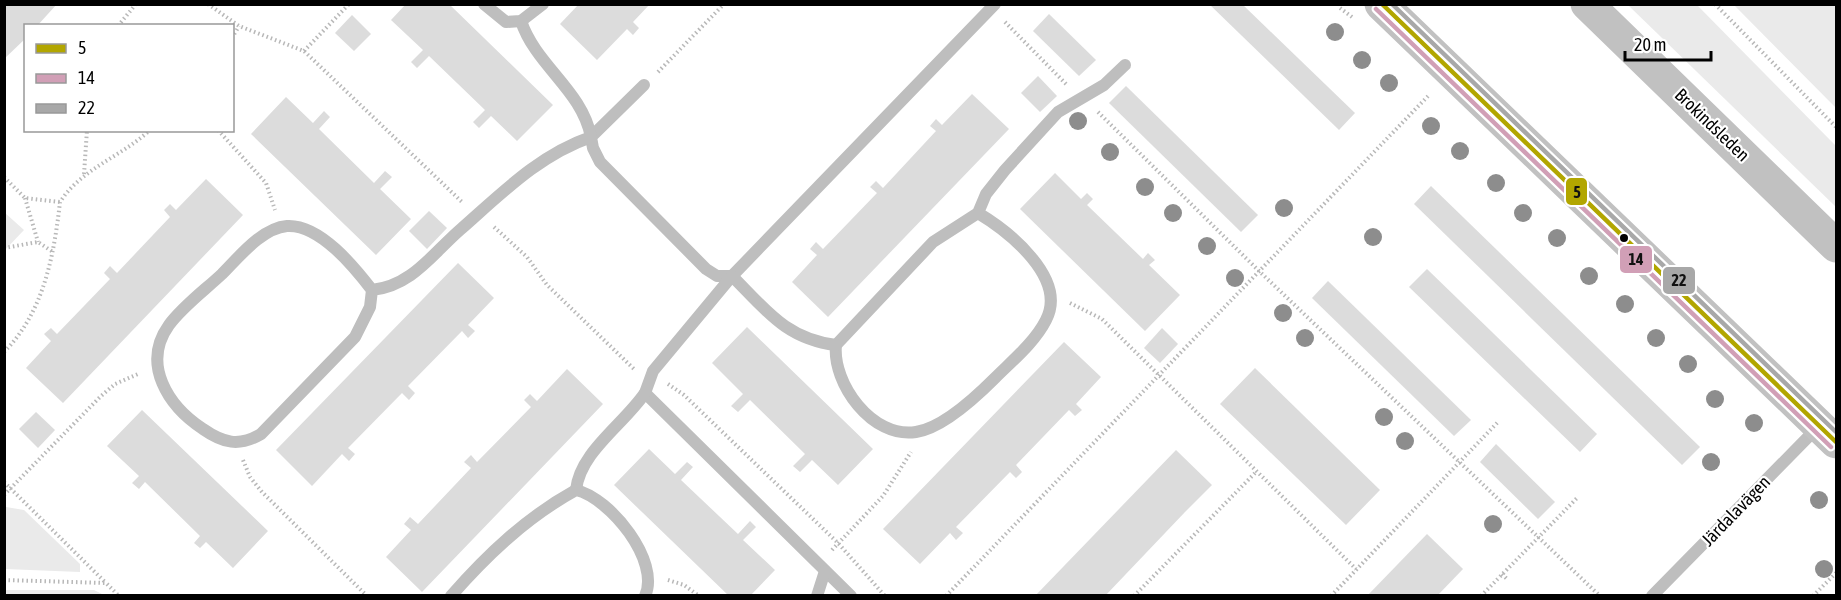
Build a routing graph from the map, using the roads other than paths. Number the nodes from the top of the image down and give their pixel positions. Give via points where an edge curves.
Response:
1 (484, 4) edge
2 (543, 4) edge
3 (1381, 4) edge
4 (1587, 4) edge
5 (994, 7) edge
6 (521, 21) junction
7 (1125, 65) dead end
8 (644, 85) road end
9 (591, 136) junction
10 (978, 213) junction
11 (1836, 246) edge
12 (732, 276) junction
13 (372, 290) junction
14 (836, 345) junction
15 (645, 393) junction
16 (1828, 434) edge
17 (576, 490) junction
18 (822, 567) junction
19 (451, 596) edge
20 (645, 596) edge
21 (817, 596) edge
22 (851, 596) edge
23 (1652, 596) edge

1 - 6 lane via 506,22
2 - 6 lane
3 - 16 street, Järdalavägen
4 - 11 street, Brokindsleden
5 - 12 lane
6 - 9 lane via 533,48 583,110
7 - 10 lane via 1104,84 1058,111 986,194
8 - 9 lane
9 - 12 lane via 600,162 706,269 717,276
9 - 13 lane via 547,156 410,277
10 - 14 lane via 951,228 926,249
10 - 14 lane via 1003,228 1032,259 1044,276 1050,299 1047,319 974,399 916,432 888,428 852,399 837,374
12 - 14 lane via 788,329 815,342
12 - 15 lane via 648,378
13 - 13 lane via 367,315 355,337 261,434 241,443 219,440 167,396 157,371 159,349 170,323 274,229 297,227 318,236 355,268
15 - 17 lane via 584,462
15 - 18 lane
16 - 23 lane, Järdalavägen
17 - 19 lane via 547,506 511,534
17 - 20 lane via 595,500 626,529 649,576
18 - 21 lane
18 - 22 lane

